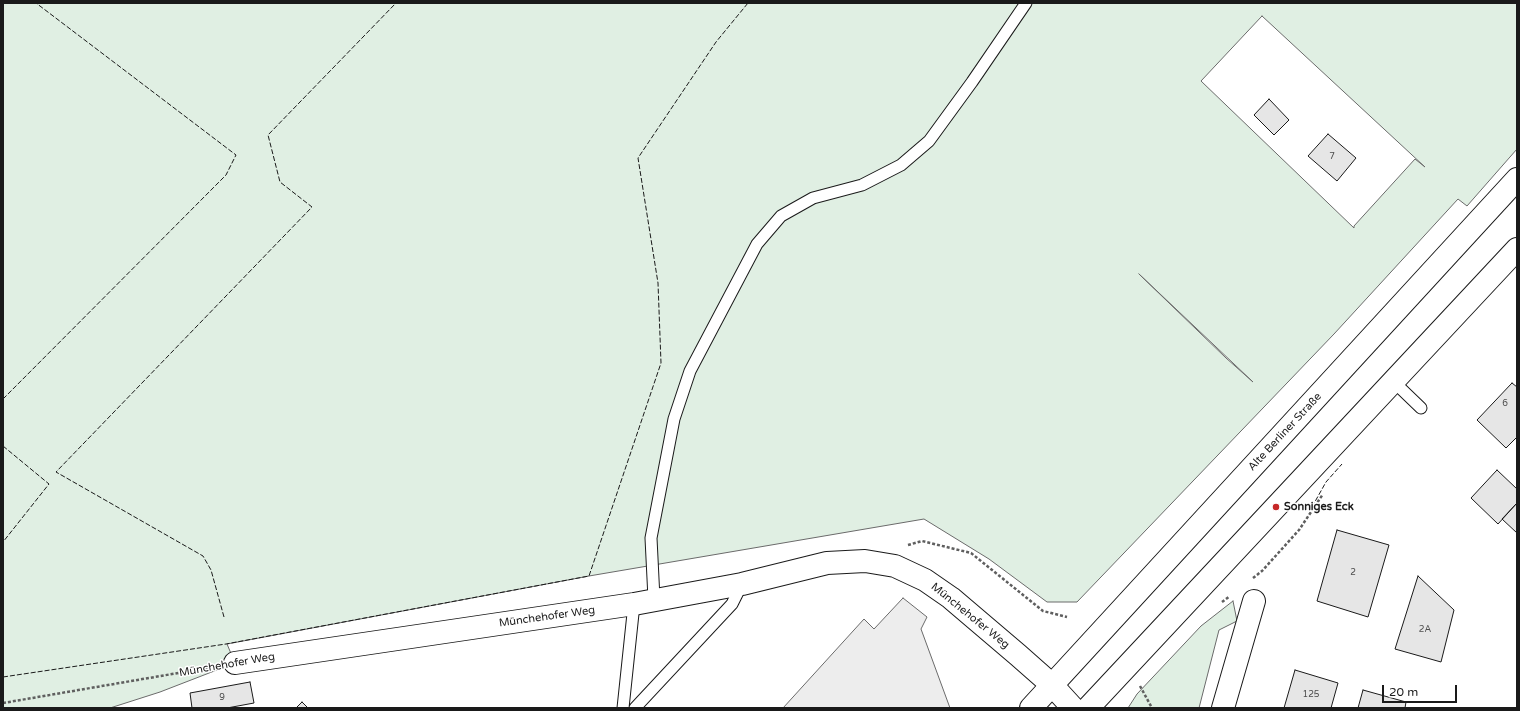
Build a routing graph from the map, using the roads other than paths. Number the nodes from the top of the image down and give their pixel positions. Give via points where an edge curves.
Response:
1 (1026, 3) edge
2 (1517, 179) edge
3 (1517, 249) edge
4 (1394, 382) junction
5 (1421, 408) dead end
6 (742, 584) junction
7 (654, 599) junction
8 (1254, 601) dead end
9 (634, 604) junction
10 (234, 663) road end
11 (1052, 685) junction
12 (623, 708) edge
13 (636, 708) edge
14 (1031, 708) edge
15 (1073, 708) edge
16 (1088, 708) edge
17 (1223, 708) edge

1 - 7 lane via 929,141 901,165 862,186 813,198 781,216 757,244 690,371 674,419 651,538
2 - 11 main road, Alte Berliner Straße
3 - 4 main road
4 - 5 lane
4 - 16 main road
6 - 7 main road, Münchehofer Weg
6 - 11 main road, Münchehofer Weg via 827,563 865,561 895,566 925,580 952,598
6 - 13 lane via 732,604
7 - 9 main road, Münchehofer Weg
8 - 17 main road
9 - 10 main road, Münchehofer Weg
9 - 12 lane
11 - 14 main road, Alte Berliner Straße
11 - 15 main road, Münchehofer Weg

